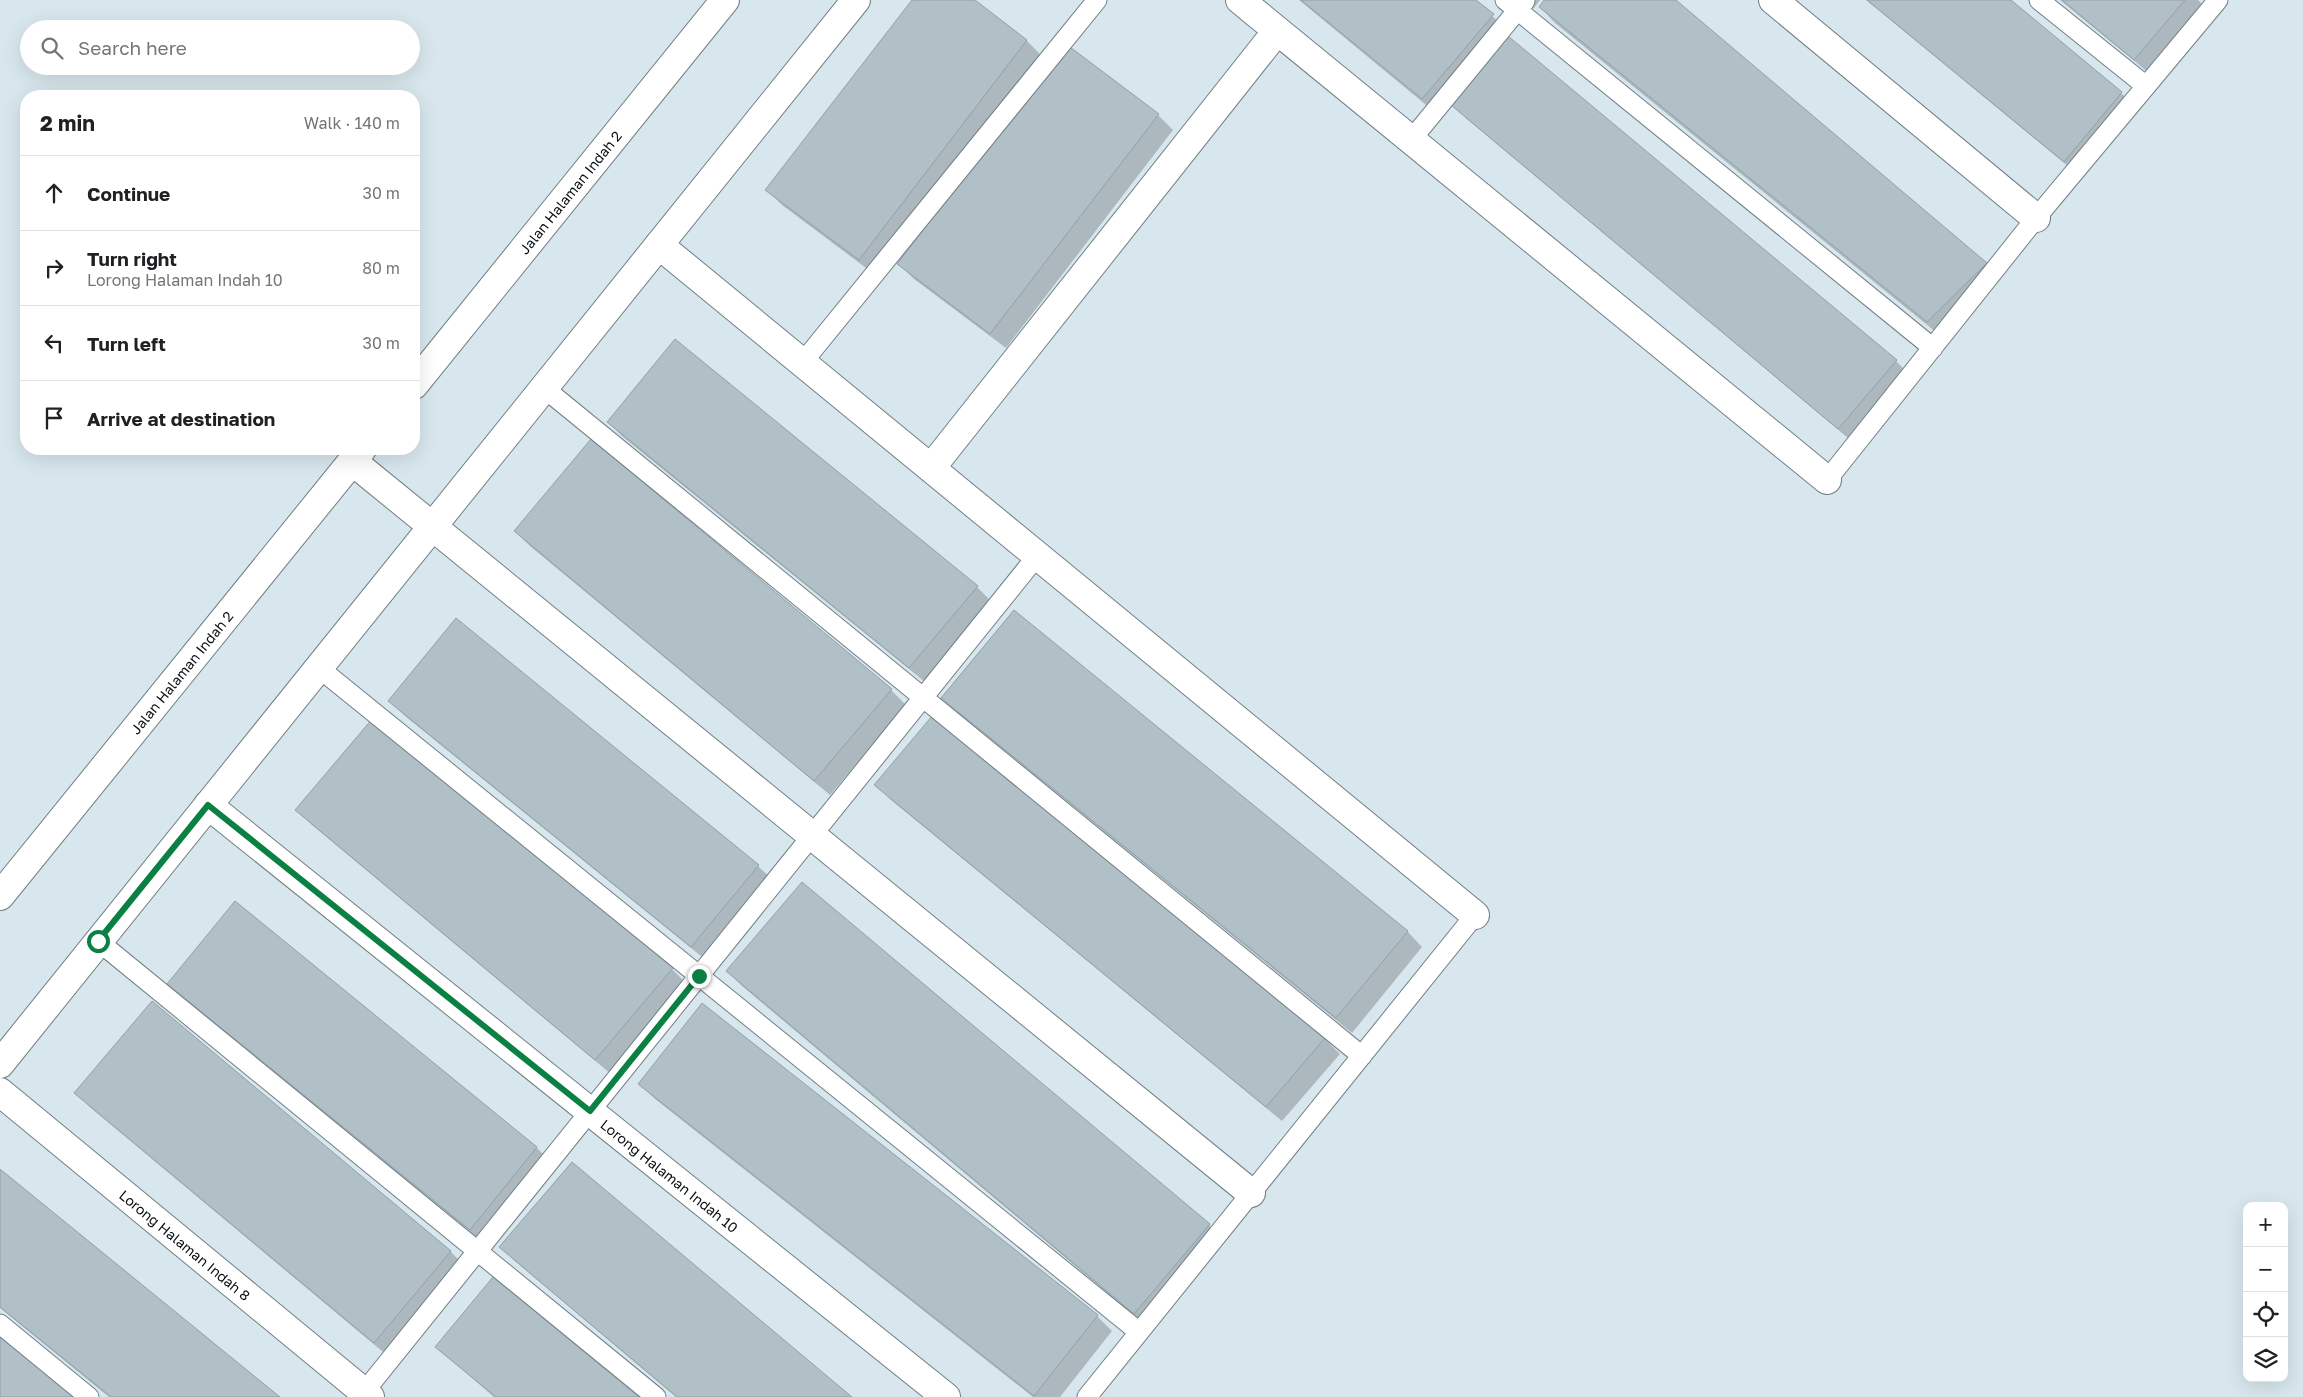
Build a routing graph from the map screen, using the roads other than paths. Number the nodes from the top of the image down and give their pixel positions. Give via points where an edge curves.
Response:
1 (725, 0) edge
2 (856, 0) edge
3 (1097, 0) edge
4 (1240, 0) edge
5 (1773, 0) edge
6 (2039, 0) edge
7 (2218, 0) edge
8 (1516, 3) edge
9 (1278, 31) junction
10 (2146, 86) junction
11 (1411, 140) junction
12 (2036, 218) junction
13 (659, 245) junction
14 (1933, 348) junction
15 (803, 362) junction
16 (420, 377) edge
17 (544, 388) junction
18 (357, 455) edge
19 (931, 468) junction
20 (1827, 480) joint
21 (433, 527) junction
22 (1037, 556) junction
23 (319, 668) junction
24 (923, 698) junction
25 (208, 805) junction
26 (812, 836) junction
27 (0, 896) edge
28 (1475, 916) joint
29 (98, 941) junction
30 (699, 976) junction
31 (1362, 1056) junction
32 (0, 1064) edge
33 (0, 1092) edge
34 (590, 1111) junction
35 (1251, 1193) junction
36 (478, 1252) junction
37 (0, 1324) edge
38 (1138, 1332) junction
39 (365, 1395) edge
40 (89, 1397) edge
41 (656, 1397) edge
42 (946, 1397) edge
43 (1087, 1397) edge

1 - 16 street, Jalan Halaman Indah 2
2 - 13 street
3 - 15 lane
4 - 9 street
5 - 12 street
6 - 10 lane
7 - 10 lane
8 - 11 lane
8 - 14 lane
9 - 11 street
9 - 19 street
10 - 12 lane
11 - 20 street
12 - 14 lane
13 - 15 street
13 - 17 street
14 - 20 lane
15 - 19 street
17 - 21 street
17 - 24 lane
18 - 21 street
18 - 27 street, Jalan Halaman Indah 2
19 - 22 street
21 - 23 street
21 - 26 street
22 - 24 lane
22 - 28 street
23 - 25 street
23 - 30 lane
24 - 26 lane
24 - 31 lane
25 - 29 street
25 - 34 street, Lorong Halaman Indah 10
26 - 30 lane
26 - 35 street
28 - 31 lane
29 - 32 street
29 - 36 lane
30 - 34 lane
30 - 38 lane
31 - 35 lane
33 - 39 street, Lorong Halaman Indah 8
34 - 36 lane
34 - 42 street, Lorong Halaman Indah 10
35 - 38 lane
36 - 39 lane
36 - 41 lane
37 - 40 lane
38 - 43 lane

